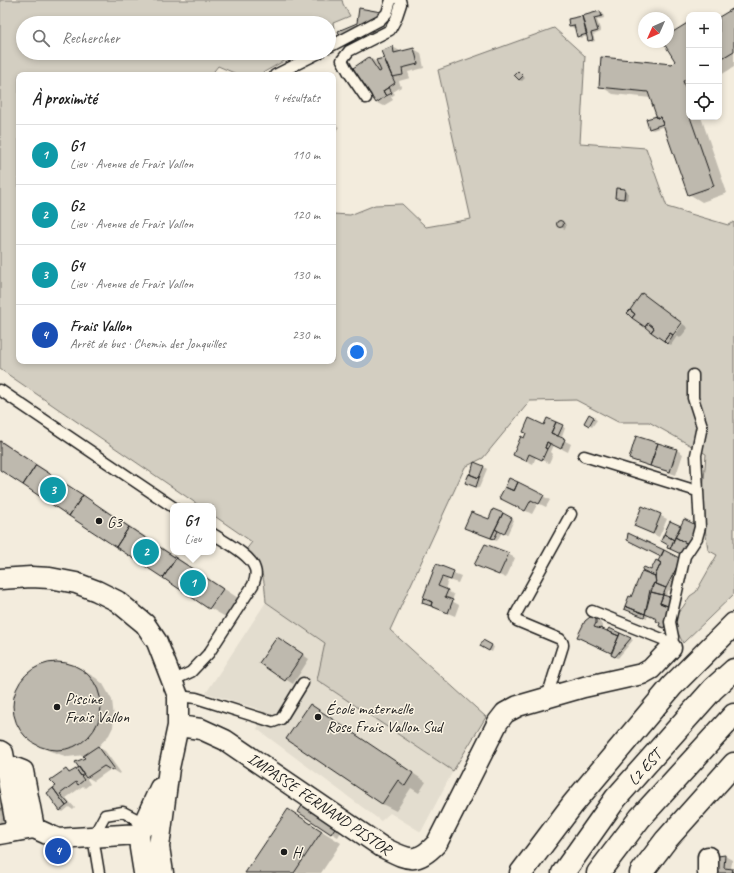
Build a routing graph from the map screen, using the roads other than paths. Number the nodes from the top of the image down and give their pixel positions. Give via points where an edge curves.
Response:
1 (391, 0) edge
2 (400, 0) edge
3 (336, 43) edge
4 (304, 60) edge
5 (280, 72) edge
6 (366, 98) dead end
7 (693, 375) dead end
8 (0, 390) edge
9 (584, 456) dead end
10 (697, 491) junction
11 (170, 506) edge
12 (571, 514) dead end
13 (216, 536) edge
14 (0, 579) edge
15 (592, 611) dead end
16 (734, 624) edge
17 (672, 646) junction
18 (734, 670) edge
19 (303, 683) dead end
20 (175, 688) junction
21 (548, 697) junction
22 (734, 715) edge
23 (178, 726) junction
24 (3, 757) edge
25 (734, 764) edge
26 (169, 768) junction
27 (141, 828) junction
28 (17, 831) edge
29 (94, 836) junction
30 (159, 847) junction
31 (99, 873) edge
32 (144, 873) edge
33 (163, 873) edge
34 (521, 873) edge
35 (563, 873) edge
36 (598, 873) edge
37 (642, 873) edge

1 - 3 lane via 387,13 380,20
2 - 6 lane via 401,4 390,30 349,51 342,60
4 - 5 lane
7 - 10 lane via 692,398 702,426 696,455
8 - 11 lane
9 - 10 lane
10 - 17 lane via 700,527 697,538 685,556 670,622
12 - 21 lane via 515,617 517,621 562,642
13 - 20 lane via 250,560 255,568 255,580 209,654
14 - 20 street via 50,578 76,583 117,601 145,624 157,642
15 - 17 lane
16 - 34 highway via 672,686 573,804
17 - 21 street, IMPASSE FERNAND PISTOR via 651,669 642,674
18 - 35 highway, L2 EST via 713,689 616,798
19 - 20 lane via 281,719 272,722 196,698
20 - 23 street
21 - 23 street, IMPASSE FERNAND PISTOR via 518,706 505,713 498,722 437,843 428,853 417,858 405,858 382,847 225,740 202,729
22 - 36 highway, L2 EST via 640,818
23 - 26 street
24 - 28 street
25 - 37 highway via 666,840
26 - 27 street
26 - 30 street
27 - 29 street
27 - 30 lane
27 - 32 street via 140,848
28 - 29 street via 58,839
29 - 31 lane
30 - 33 street

